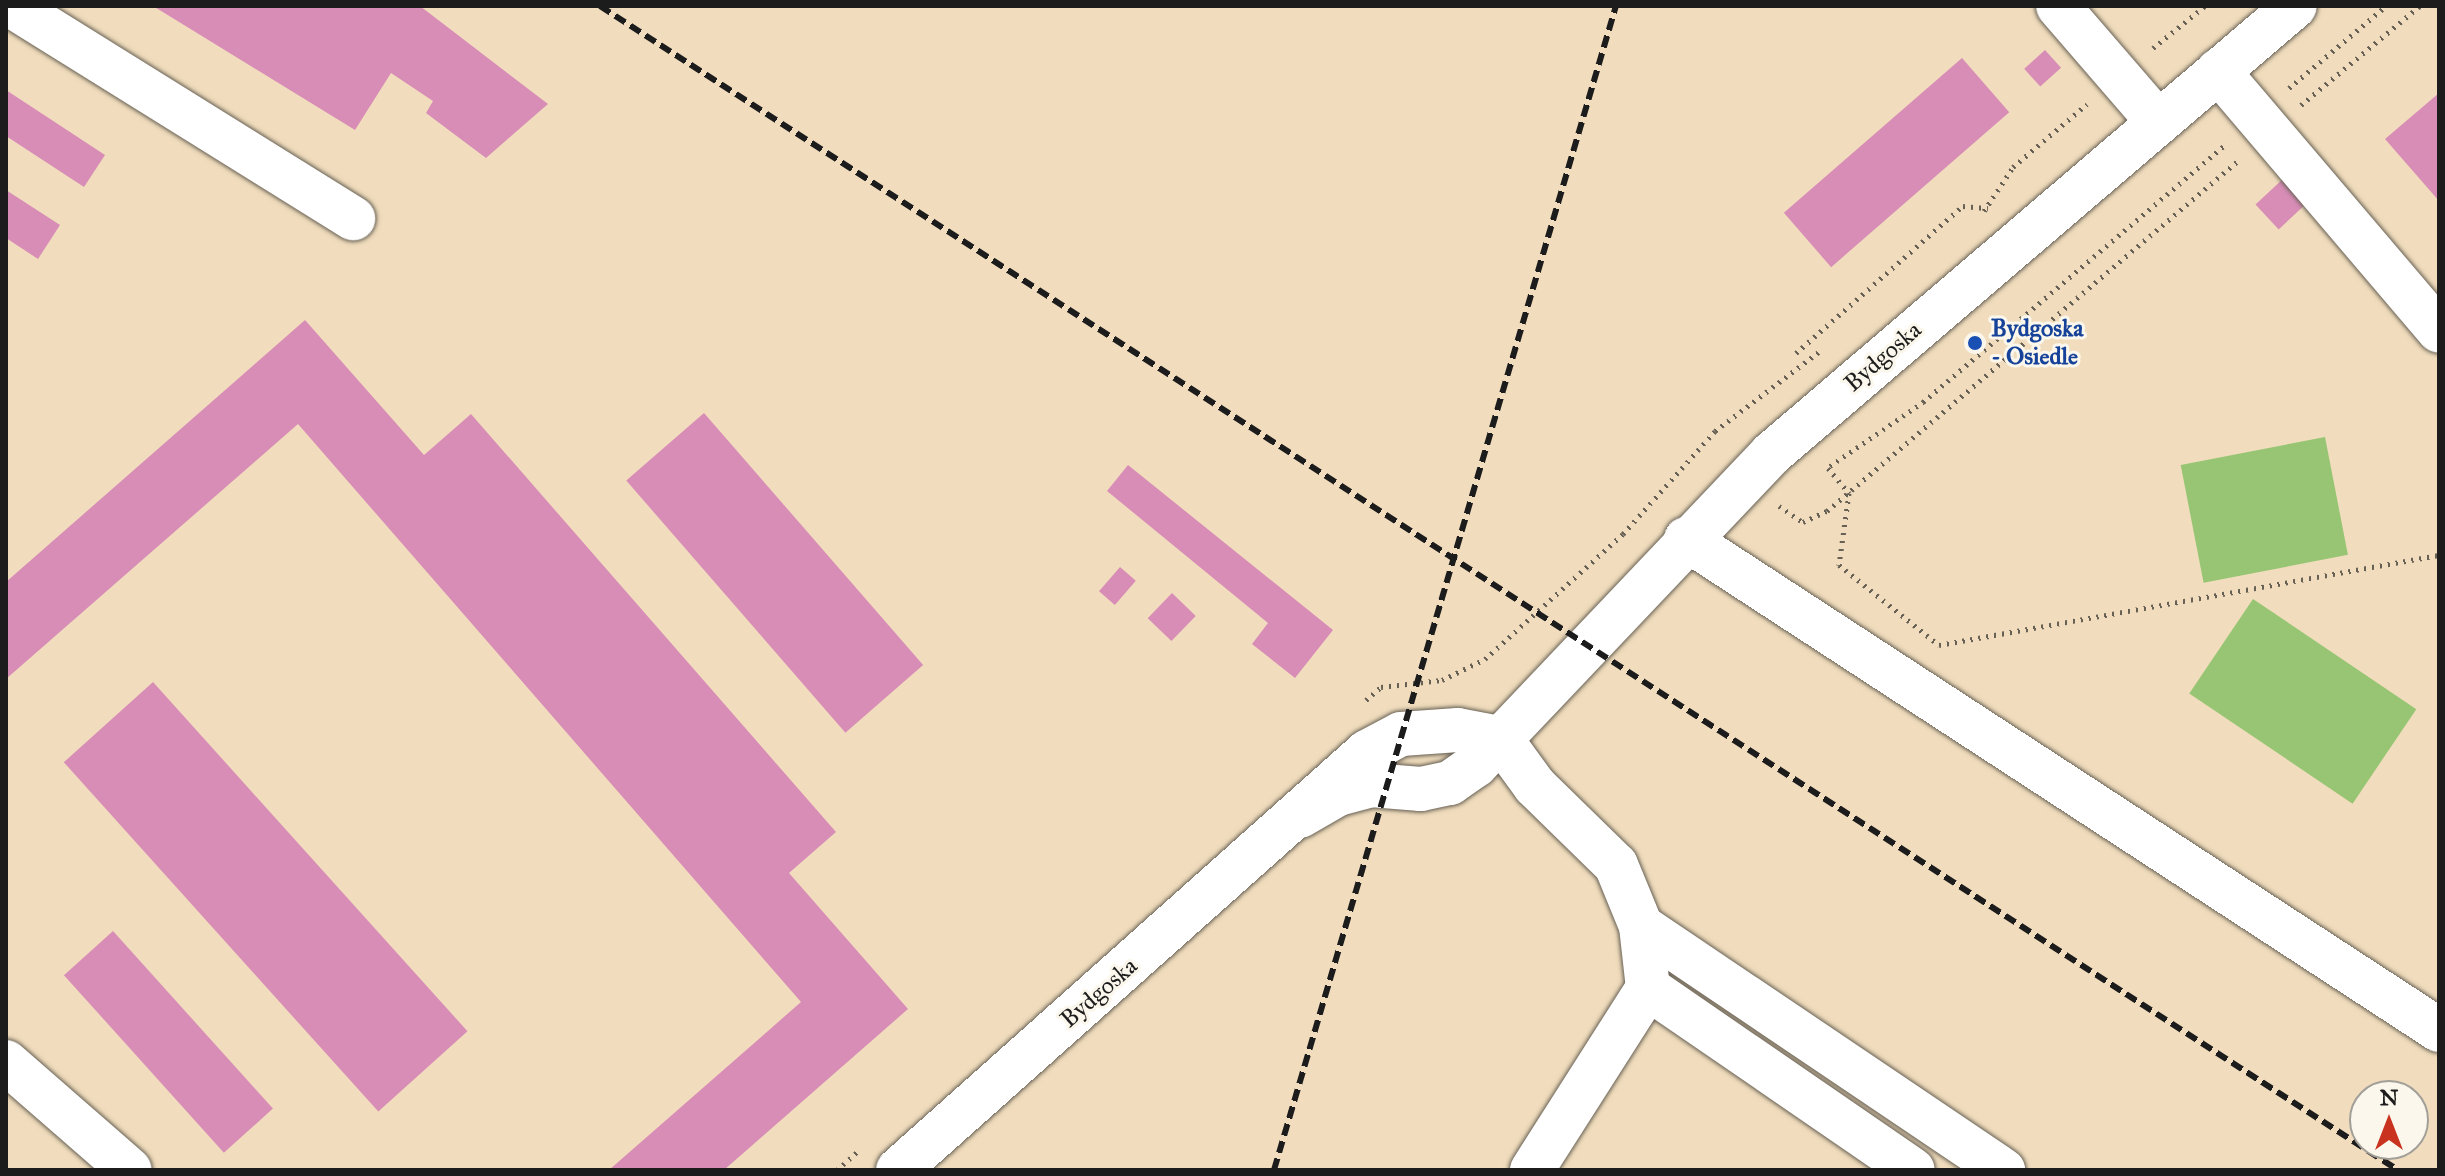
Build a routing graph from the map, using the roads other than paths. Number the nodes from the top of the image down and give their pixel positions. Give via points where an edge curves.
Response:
1 (12, 6) edge
2 (2058, 6) edge
3 (2295, 6) edge
4 (2218, 71) junction
5 (2158, 122) junction
6 (353, 218) dead end
7 (2439, 331) edge
8 (1686, 539) junction
9 (1500, 738) junction
10 (1641, 926) junction
11 (1648, 988) junction
12 (2439, 1030) edge
13 (6, 1062) edge
14 (130, 1170) edge
15 (898, 1170) edge
16 (1532, 1170) edge
17 (1913, 1170) edge
18 (2003, 1170) edge

1 - 6 street
2 - 5 street
3 - 4 street, Bydgoska
4 - 5 street, Bydgoska
4 - 7 street
5 - 8 street, Bydgoska via 1761,463
8 - 9 street, Bydgoska
8 - 12 street
9 - 10 street via 1535,786 1616,865
9 - 15 street, Bydgoska via 1458,730 1401,734 1367,752
10 - 11 street
10 - 18 street
11 - 16 street
11 - 17 street
13 - 14 street

